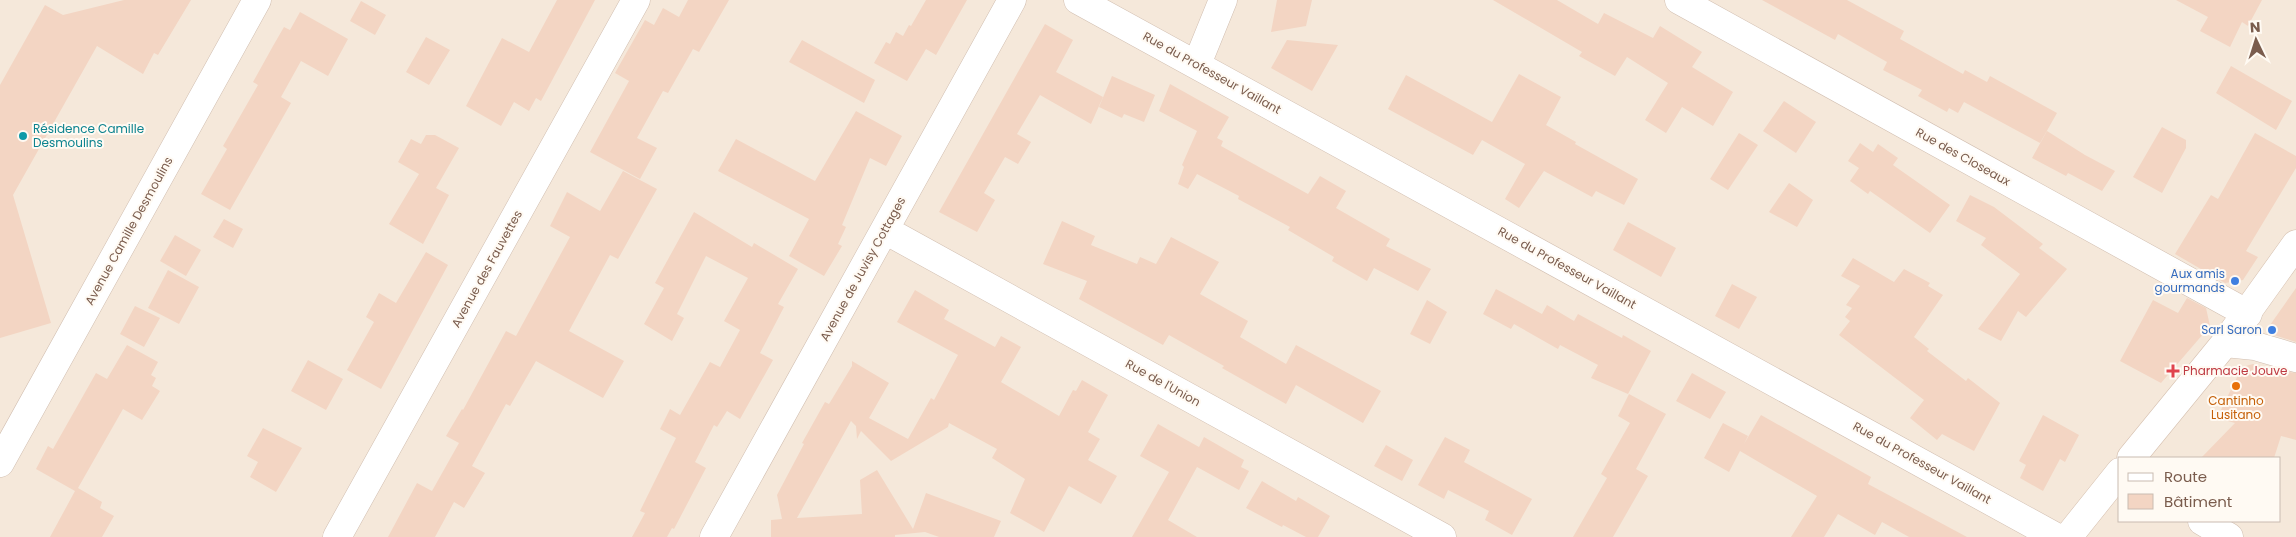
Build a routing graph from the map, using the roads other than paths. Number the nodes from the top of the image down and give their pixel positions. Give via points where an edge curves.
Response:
1 (257, 0) edge
2 (636, 0) edge
3 (1012, 0) edge
4 (1078, 0) edge
5 (1223, 0) edge
6 (1680, 0) edge
7 (1197, 64) junction
8 (885, 230) junction
9 (2296, 244) edge
10 (2248, 314) junction
11 (2225, 343) junction
12 (2296, 358) edge
13 (2132, 457) edge
14 (0, 463) edge
15 (2118, 474) edge
16 (2204, 522) edge
17 (337, 537) edge
18 (714, 537) edge
19 (1442, 537) edge
20 (2056, 537) edge
21 (2068, 537) edge
22 (2229, 537) edge

1 - 14 street, Avenue Camille Desmoulins
2 - 17 street, Avenue des Fauvettes
3 - 8 street, Avenue de Juvisy Cottages
4 - 7 street, Rue du Professeur Vaillant
5 - 7 street
6 - 10 street, Rue des Closeaux
7 - 20 street, Rue du Professeur Vaillant
8 - 18 street, Avenue de Juvisy Cottages
8 - 19 street, Rue de l'Union
9 - 10 street
10 - 11 street
11 - 12 street via 2255,346
11 - 13 street
15 - 21 street
16 - 22 street

